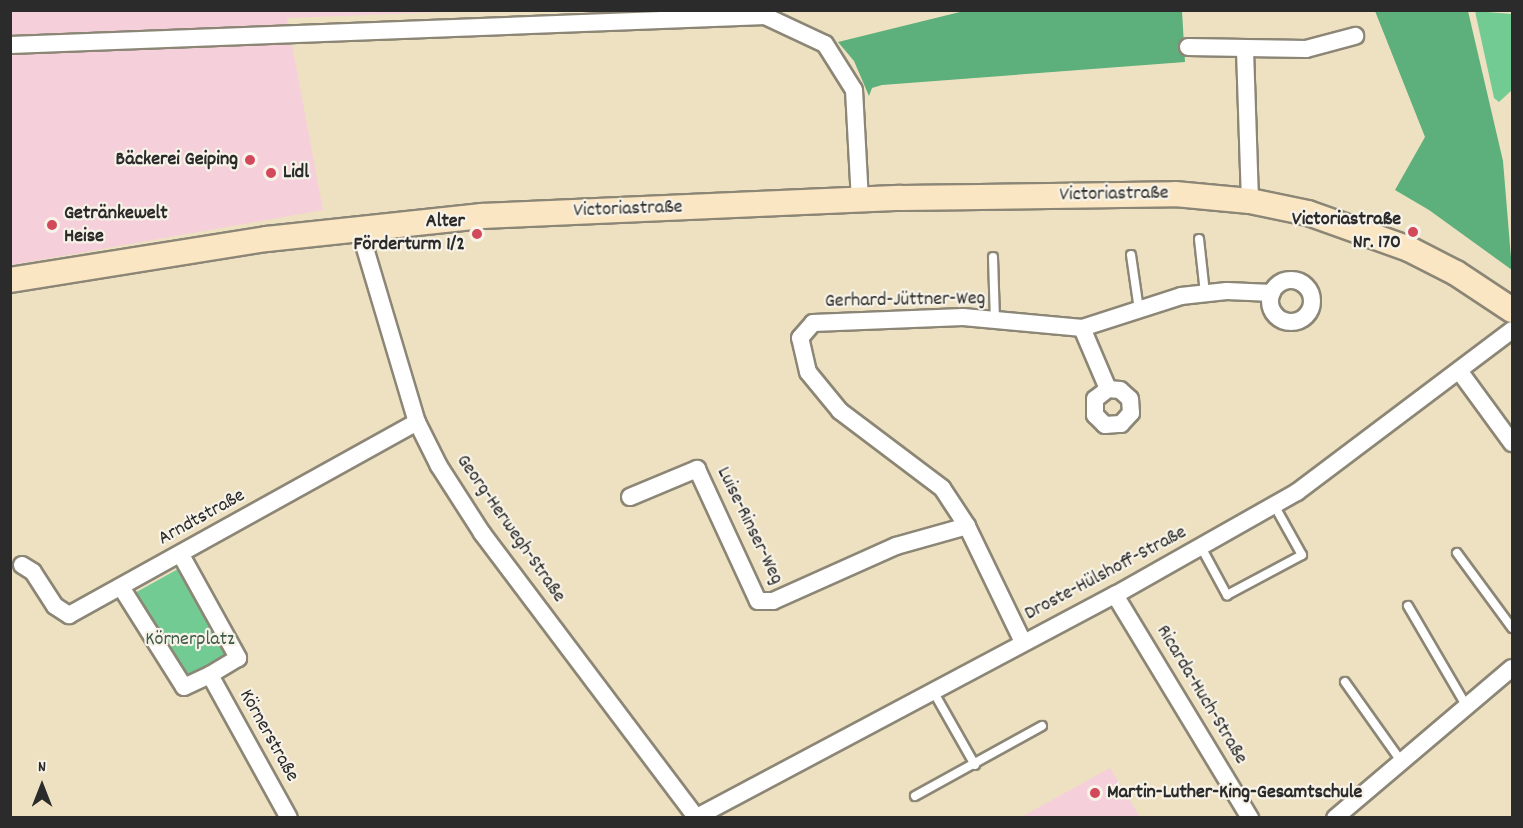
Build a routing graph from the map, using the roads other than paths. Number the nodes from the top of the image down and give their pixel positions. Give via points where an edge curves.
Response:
1 (689, 14) edge
2 (1355, 36) dead end
3 (10, 45) edge
4 (1188, 47) dead end
5 (1245, 50) junction
6 (860, 200) junction
7 (1250, 201) junction
8 (359, 228) junction
9 (1199, 239) dead end
10 (1131, 255) dead end
11 (993, 257) dead end
12 (10, 280) edge
13 (1205, 293) junction
14 (1272, 293) dead end
15 (1139, 310) junction
16 (1512, 310) edge
17 (995, 320) junction
18 (1082, 328) junction
19 (1512, 330) edge
20 (1460, 372) junction
21 (1108, 389) dead end
22 (417, 422) junction
23 (1512, 443) edge
24 (630, 497) dead end
25 (1274, 505) junction
26 (966, 526) junction
27 (1201, 547) junction
28 (1457, 553) dead end
29 (181, 555) junction
30 (22, 565) dead end
31 (121, 587) junction
32 (1115, 595) junction
33 (1408, 606) dead end
34 (1512, 628) edge
35 (1023, 642) junction
36 (1512, 668) edge
37 (210, 675) junction
38 (1345, 681) dead end
39 (932, 691) junction
40 (1468, 707) junction
41 (1042, 726) dead end
42 (1401, 761) junction
43 (975, 765) junction
44 (915, 796) dead end
45 (696, 817) edge
46 (290, 818) edge
47 (1250, 818) edge
48 (1335, 818) edge

1 - 3 street
1 - 6 street via 765,16 825,44 854,90
2 - 5 street via 1306,49
4 - 5 street
5 - 7 street
6 - 7 main road, Victoriastraße via 1175,194
6 - 8 main road, Victoriastraße via 482,216
7 - 16 main road, Victoriastraße via 1308,213 1409,249 1456,273
8 - 12 main road, Victoriastraße
8 - 22 street, Georg-Herwegh-Straße
9 - 13 lane
10 - 15 lane
11 - 17 lane
13 - 14 street, Gerhard-Jüttner-Weg
13 - 15 street, Gerhard-Jüttner-Weg
15 - 18 street, Gerhard-Jüttner-Weg
17 - 18 street, Gerhard-Jüttner-Weg
17 - 26 street, Gerhard-Jüttner-Weg via 963,317 813,323 800,338 808,372 840,411 942,488
18 - 21 street
19 - 20 street, Droste-Hülshoff-Straße
20 - 23 street
20 - 25 street, Droste-Hülshoff-Straße
22 - 29 street, Arndtstraße
22 - 45 street, Georg-Herwegh-Straße via 482,533
24 - 26 street, Luise-Rinser-Weg via 697,469 758,601 773,601 896,546
25 - 27 street, Droste-Hülshoff-Straße
25 - 27 lane via 1302,555 1227,595
26 - 35 street, Gerhard-Jüttner-Weg
27 - 32 street, Droste-Hülshoff-Straße
28 - 34 lane
29 - 31 street, Arndtstraße
29 - 37 street via 238,658
30 - 31 street, Arndtstraße via 33,572 55,606 69,615
31 - 37 street via 184,687
32 - 35 street, Droste-Hülshoff-Straße
32 - 47 street, Ricarda-Huch-Straße
33 - 40 lane
35 - 39 street, Droste-Hülshoff-Straße
36 - 40 street
37 - 46 street, Körnerstraße
38 - 42 lane
39 - 43 lane
39 - 45 street, Droste-Hülshoff-Straße
40 - 42 street
41 - 43 lane
42 - 48 street
43 - 44 lane

